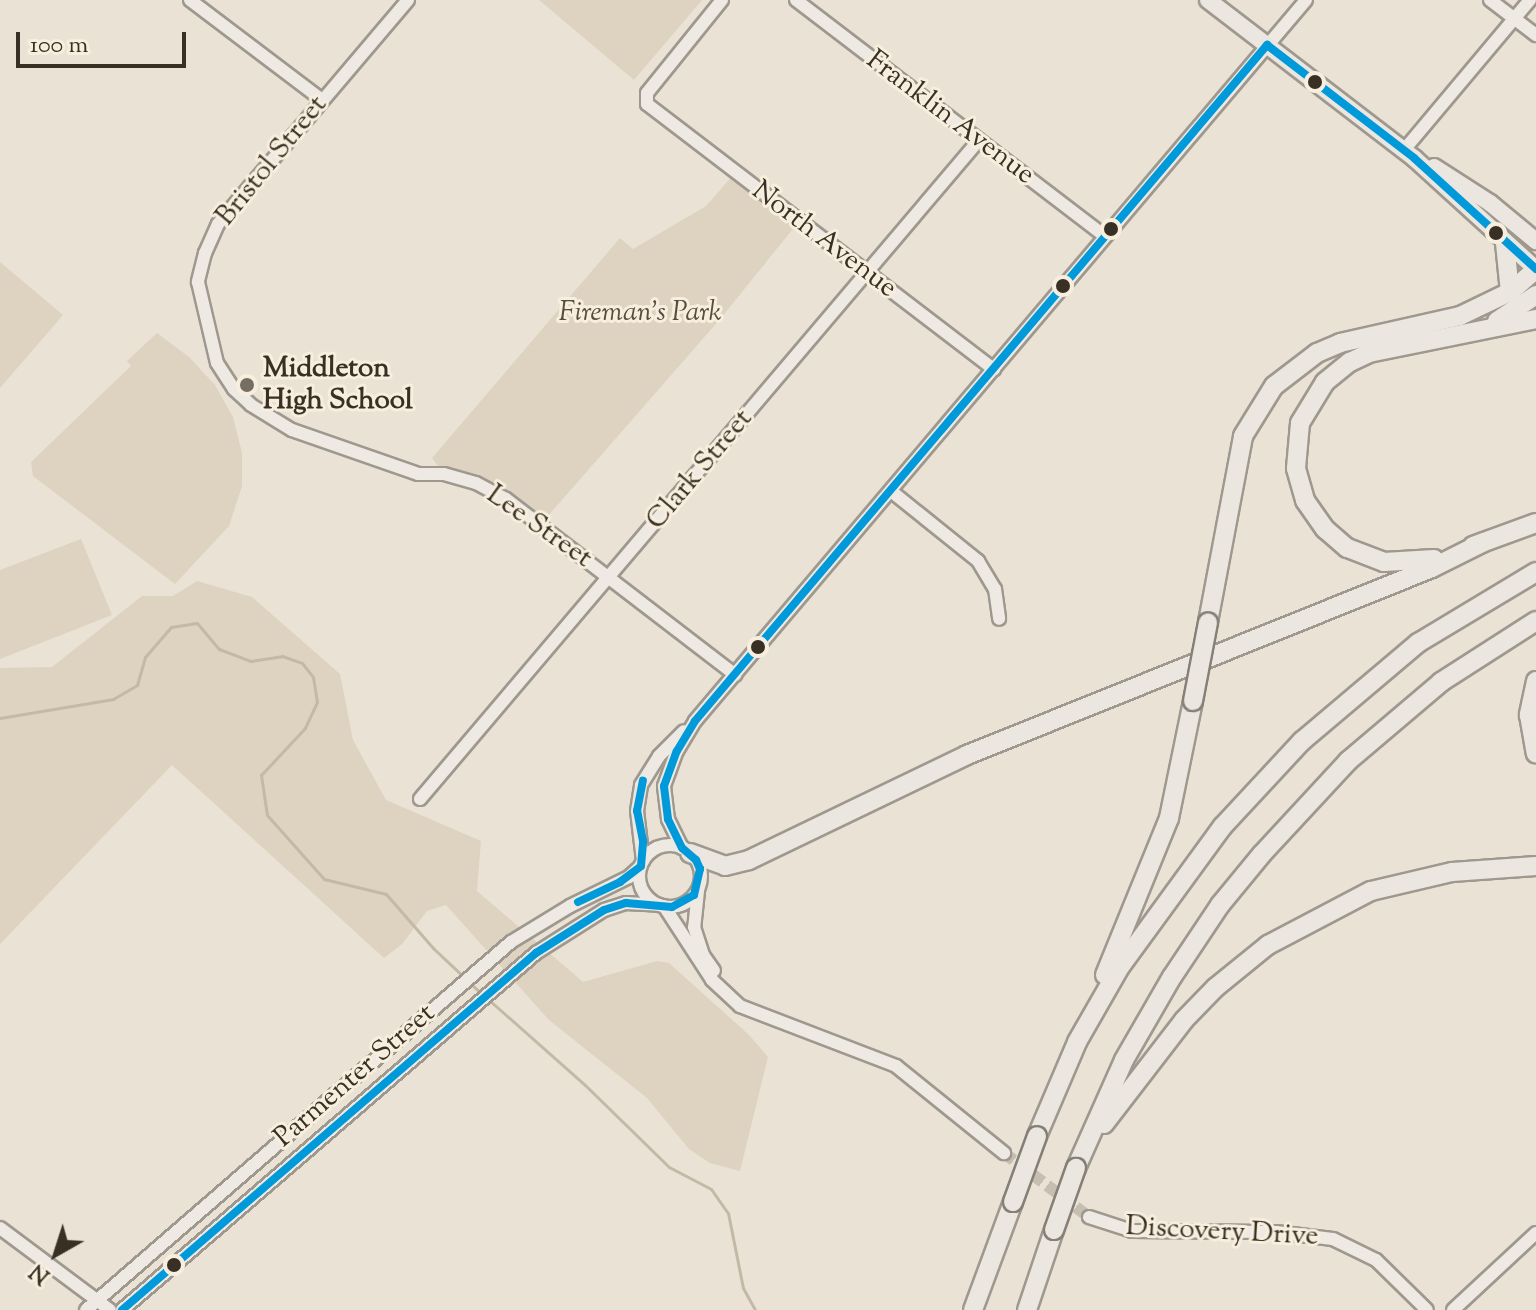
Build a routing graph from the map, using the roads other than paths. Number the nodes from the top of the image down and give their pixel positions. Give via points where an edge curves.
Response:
1 (190, 0) edge
2 (408, 0) edge
3 (722, 0) edge
4 (796, 0) edge
5 (1208, 0) edge
6 (1306, 0) edge
7 (1490, 0) edge
8 (1530, 0) edge
9 (1515, 19) junction
10 (1536, 35) edge
11 (1267, 45) junction
12 (321, 99) junction
13 (979, 140) junction
14 (1409, 154) junction
15 (1105, 236) junction
16 (1536, 241) edge
17 (1505, 243) junction
18 (1536, 269) edge
19 (867, 271) junction
20 (1510, 292) junction
21 (1536, 295) edge
22 (1536, 319) edge
23 (1488, 326) junction
24 (994, 369) junction
25 (234, 389) joint
26 (891, 491) junction
27 (1536, 523) edge
28 (1482, 543) junction
29 (1536, 572) edge
30 (609, 577) junction
31 (999, 619) dead end
32 (1536, 621) edge
33 (735, 675) junction
34 (1536, 681) edge
35 (695, 721) junction
36 (1536, 753) edge
37 (420, 799) dead end
38 (686, 851) junction
39 (642, 863) junction
40 (1536, 866) edge
41 (698, 888) junction
42 (662, 906) junction
43 (764, 1017) junction
44 (1077, 1042) junction
45 (1004, 1153) tunnel mouth
46 (1078, 1164) junction
47 (1089, 1217) tunnel mouth
48 (0, 1228) edge
49 (1536, 1233) edge
50 (97, 1300) junction
51 (86, 1310) edge
52 (110, 1310) edge
53 (122, 1310) edge
54 (973, 1310) edge
55 (1027, 1310) edge
56 (1427, 1310) edge
57 (1453, 1310) edge

1 - 12 street
2 - 12 street, Bristol Street
3 - 19 street, North Avenue via 647,93 647,104
4 - 13 street, Franklin Avenue
5 - 11 main road
6 - 11 street
7 - 9 street
8 - 9 street
9 - 10 street
9 - 14 street
11 - 14 main road
11 - 15 street
12 - 25 street, Bristol Street via 218,224 205,253 198,282 217,363
13 - 15 street, Franklin Avenue
13 - 19 street, Clark Street
14 - 16 main road via 1463,185
14 - 17 main road
15 - 24 street
17 - 18 main road
17 - 20 highway
18 - 20 highway
19 - 24 street, North Avenue
19 - 30 street, Clark Street
20 - 44 highway, bridge via 1460,316 1340,343 1300,363 1274,386 1243,436 1169,818
21 - 23 highway
22 - 23 highway
23 - 28 highway via 1350,362 1325,382 1308,406 1295,454 1301,488 1314,516 1361,555 1407,564
24 - 26 street
25 - 30 street, Lee Street via 292,430 418,474 476,483
26 - 31 street via 978,561 995,589
26 - 33 street
27 - 28 highway
28 - 38 highway via 1432,568 967,755 749,860 725,866
29 - 44 highway via 1418,643 1276,767 1158,911
30 - 33 street, Lee Street
30 - 37 street, Clark Street
32 - 46 highway via 1429,692 1314,795 1262,854 1172,977 1124,1060
33 - 35 street
34 - 36 highway via 1529,715
35 - 38 street via 664,786 668,819
35 - 39 street via 659,756 641,785 637,811
38 - 39 street via 664,846
38 - 41 street via 700,869
39 - 42 street via 640,885
39 - 50 street, Parmenter Street via 620,882 541,922 484,966
40 - 46 highway via 1452,872 1371,891 1268,945 1184,1020
41 - 42 street via 688,901
41 - 43 street via 694,927 703,955
42 - 43 street via 712,980 740,1006
42 - 53 street, Parmenter Street via 626,903 604,910 536,953
43 - 45 street via 896,1066
44 - 54 highway, bridge
46 - 55 highway, bridge
47 - 56 street, Discovery Drive via 1132,1231 1276,1232 1333,1239 1376,1260
48 - 50 street
49 - 57 street
50 - 51 street, Parmenter Street
50 - 52 street

